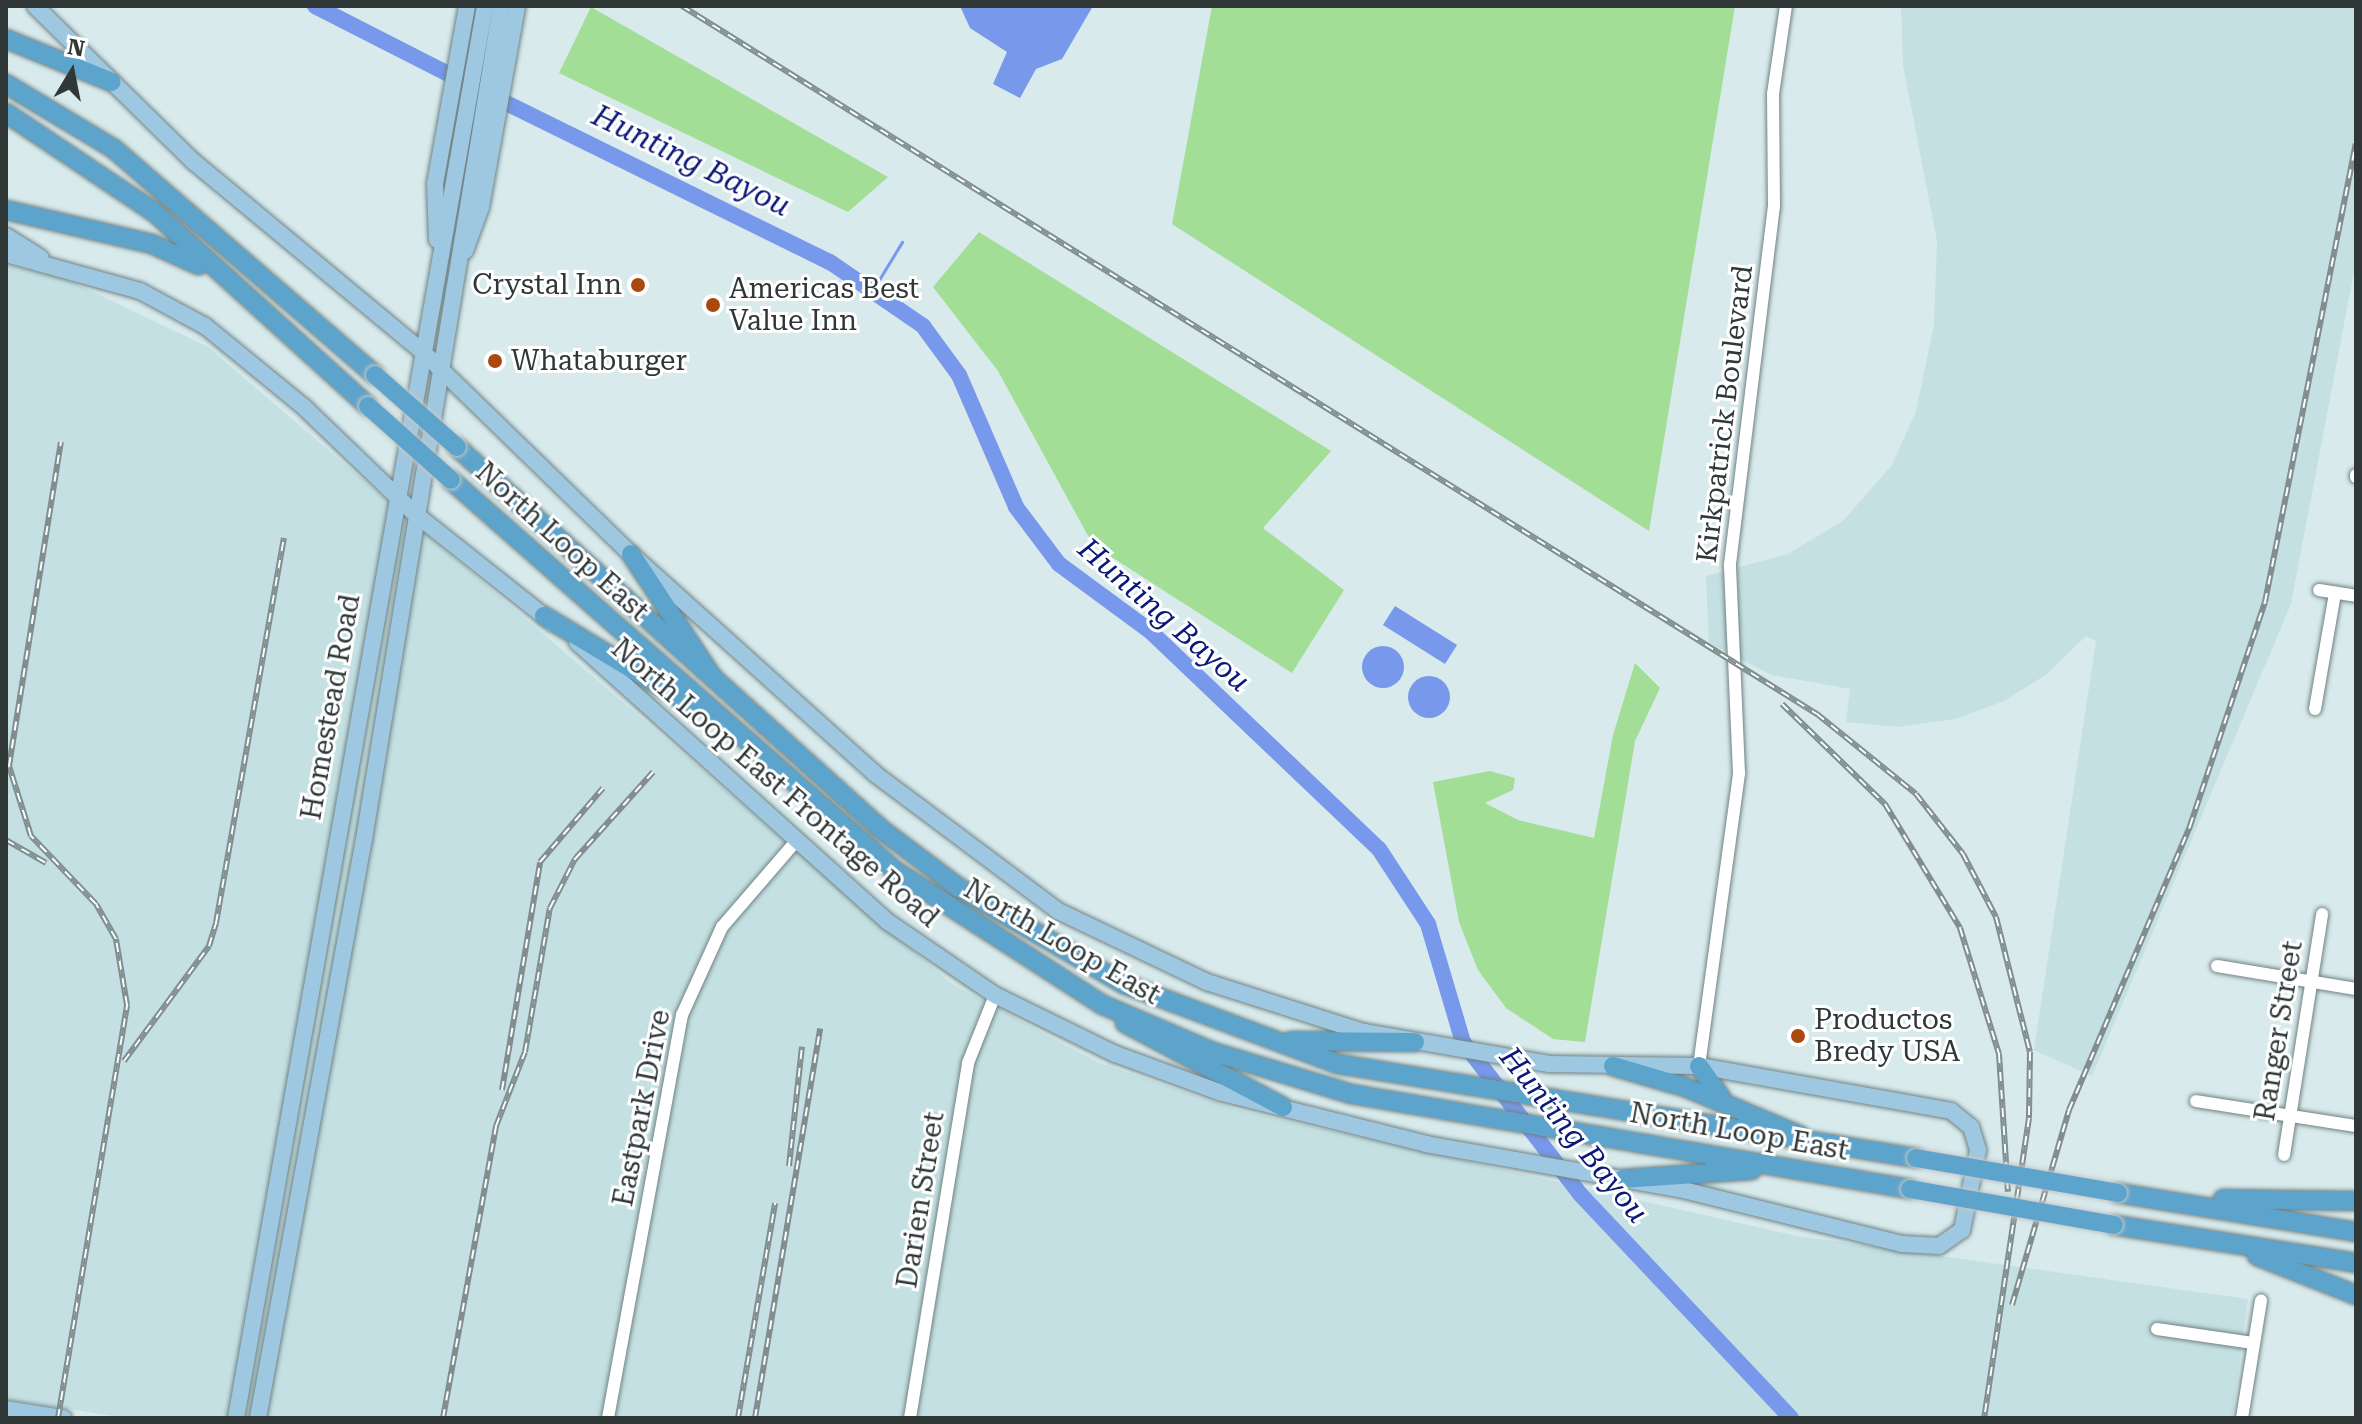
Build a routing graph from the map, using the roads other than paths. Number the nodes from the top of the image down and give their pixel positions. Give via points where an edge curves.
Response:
1 (35, 6) edge
2 (467, 6) edge
3 (485, 6) edge
4 (501, 6) edge
5 (517, 6) edge
6 (1786, 6) edge
7 (6, 39) edge
8 (112, 82) junction
9 (6, 84) edge
10 (6, 113) edge
11 (480, 126) junction
12 (6, 210) edge
13 (6, 236) edge
14 (6, 254) edge
15 (439, 258) junction
16 (50, 262) junction
17 (249, 301) junction
18 (423, 352) junction
19 (440, 368) junction
20 (396, 496) junction
21 (414, 513) junction
22 (631, 554) junction
23 (2319, 590) dead end
24 (2335, 593) junction
25 (2356, 596) edge
26 (544, 616) junction
27 (716, 685) junction
28 (356, 703) junction
29 (382, 709) junction
30 (2315, 709) dead end
31 (735, 731) junction
32 (335, 835) junction
33 (364, 839) junction
34 (797, 840) junction
35 (2322, 914) dead end
36 (2217, 966) dead end
37 (2313, 982) junction
38 (2356, 989) edge
39 (995, 995) junction
40 (1101, 1004) junction
41 (301, 1022) junction
42 (329, 1025) junction
43 (1253, 1036) junction
44 (1415, 1042) junction
45 (1613, 1066) junction
46 (1699, 1066) junction
47 (2196, 1101) dead end
48 (1730, 1104) junction
49 (1283, 1107) junction
50 (2290, 1116) junction
51 (2356, 1126) edge
52 (285, 1132) junction
53 (308, 1136) junction
54 (1826, 1147) junction
55 (2284, 1155) dead end
56 (1786, 1169) junction
57 (1623, 1179) junction
58 (2356, 1201) edge
59 (2193, 1205) junction
60 (2356, 1232) edge
61 (2228, 1245) junction
62 (2356, 1263) edge
63 (258, 1292) junction
64 (281, 1294) junction
65 (2356, 1295) edge
66 (2261, 1301) dead end
67 (2157, 1329) dead end
68 (2253, 1343) junction
69 (6, 1409) edge
70 (63, 1418) edge
71 (236, 1418) edge
72 (258, 1418) edge
73 (608, 1418) edge
74 (910, 1418) edge
75 (2242, 1418) edge

1 - 8 main road, North Loop East Frontage Road
2 - 15 main road via 433,201
3 - 11 main road, Homestead Road
4 - 11 main road, Homestead Road
5 - 11 main road via 505,70
6 - 46 street, Kirkpatrick Boulevard via 1773,94 1774,207 1730,564 1739,773
7 - 8 highway
8 - 18 main road, North Loop East Frontage Road via 277,235
9 - 27 highway, North Loop East, bridge via 114,149 457,447
10 - 17 highway, North Loop East via 101,171
11 - 15 main road, Homestead Road
11 - 19 main road, Homestead Road
12 - 17 highway via 184,255
13 - 16 main road
14 - 16 main road, North Loop East Frontage Road
15 - 18 main road, Homestead Road
16 - 20 main road, North Loop East Frontage Road via 140,291 205,326
17 - 31 highway, North Loop East, bridge
18 - 19 main road, North Loop East Frontage Road
18 - 20 main road, Homestead Road
19 - 21 main road, Homestead Road
19 - 22 main road, North Loop East Frontage Road
20 - 21 main road, North Loop East Frontage Road
20 - 28 main road, Homestead Road
21 - 26 main road, North Loop East Frontage Road
21 - 29 main road, Homestead Road
22 - 27 highway via 702,653
22 - 44 main road, North Loop East Frontage Road via 875,774 1058,911 1207,982
23 - 24 street
24 - 25 street
24 - 30 street
26 - 31 highway
26 - 34 main road, North Loop East Frontage Road
27 - 43 highway, North Loop East via 958,887 1124,984
28 - 29 main road
28 - 32 main road, Homestead Road
29 - 33 main road, Homestead Road
31 - 40 highway, North Loop East via 894,870
32 - 33 main road
32 - 41 main road, Homestead Road
33 - 42 main road, Homestead Road
34 - 39 main road, North Loop East Frontage Road via 888,922
34 - 73 street, Eastpark Drive via 722,927 680,1021
35 - 37 street, Ranger Street
36 - 37 street
37 - 38 street
37 - 50 street, Ranger Street
39 - 49 main road, North Loop East Frontage Road via 1151,1069
39 - 74 street, Darien Street via 968,1063
40 - 49 highway via 1148,1040
40 - 56 highway, North Loop East via 1301,1081
41 - 42 main road
41 - 52 main road, Homestead Road
42 - 53 main road, Homestead Road
43 - 44 highway via 1357,1046
43 - 54 highway, North Loop East via 1338,1064 1468,1090
44 - 45 main road, North Loop East Frontage Road
45 - 46 main road, North Loop East Frontage Road
45 - 48 highway
46 - 48 highway
46 - 57 main road, North Loop East Frontage Road via 1960,1115 1978,1150 1962,1230 1939,1246 1902,1244
47 - 50 street
48 - 54 highway
49 - 57 main road, North Loop East Frontage Road via 1535,1166
50 - 51 street
50 - 55 street, Ranger Street
52 - 53 main road
52 - 63 main road, Homestead Road
53 - 64 main road, Homestead Road
54 - 59 highway, North Loop East, bridge
56 - 57 highway
56 - 61 highway, North Loop East, bridge
58 - 59 highway via 2224,1198
59 - 60 highway, North Loop East
61 - 62 highway, North Loop East
61 - 65 highway
63 - 64 main road
63 - 71 main road, Homestead Road
64 - 72 main road, Homestead Road
66 - 68 street
67 - 68 street
68 - 75 street
69 - 70 main road

